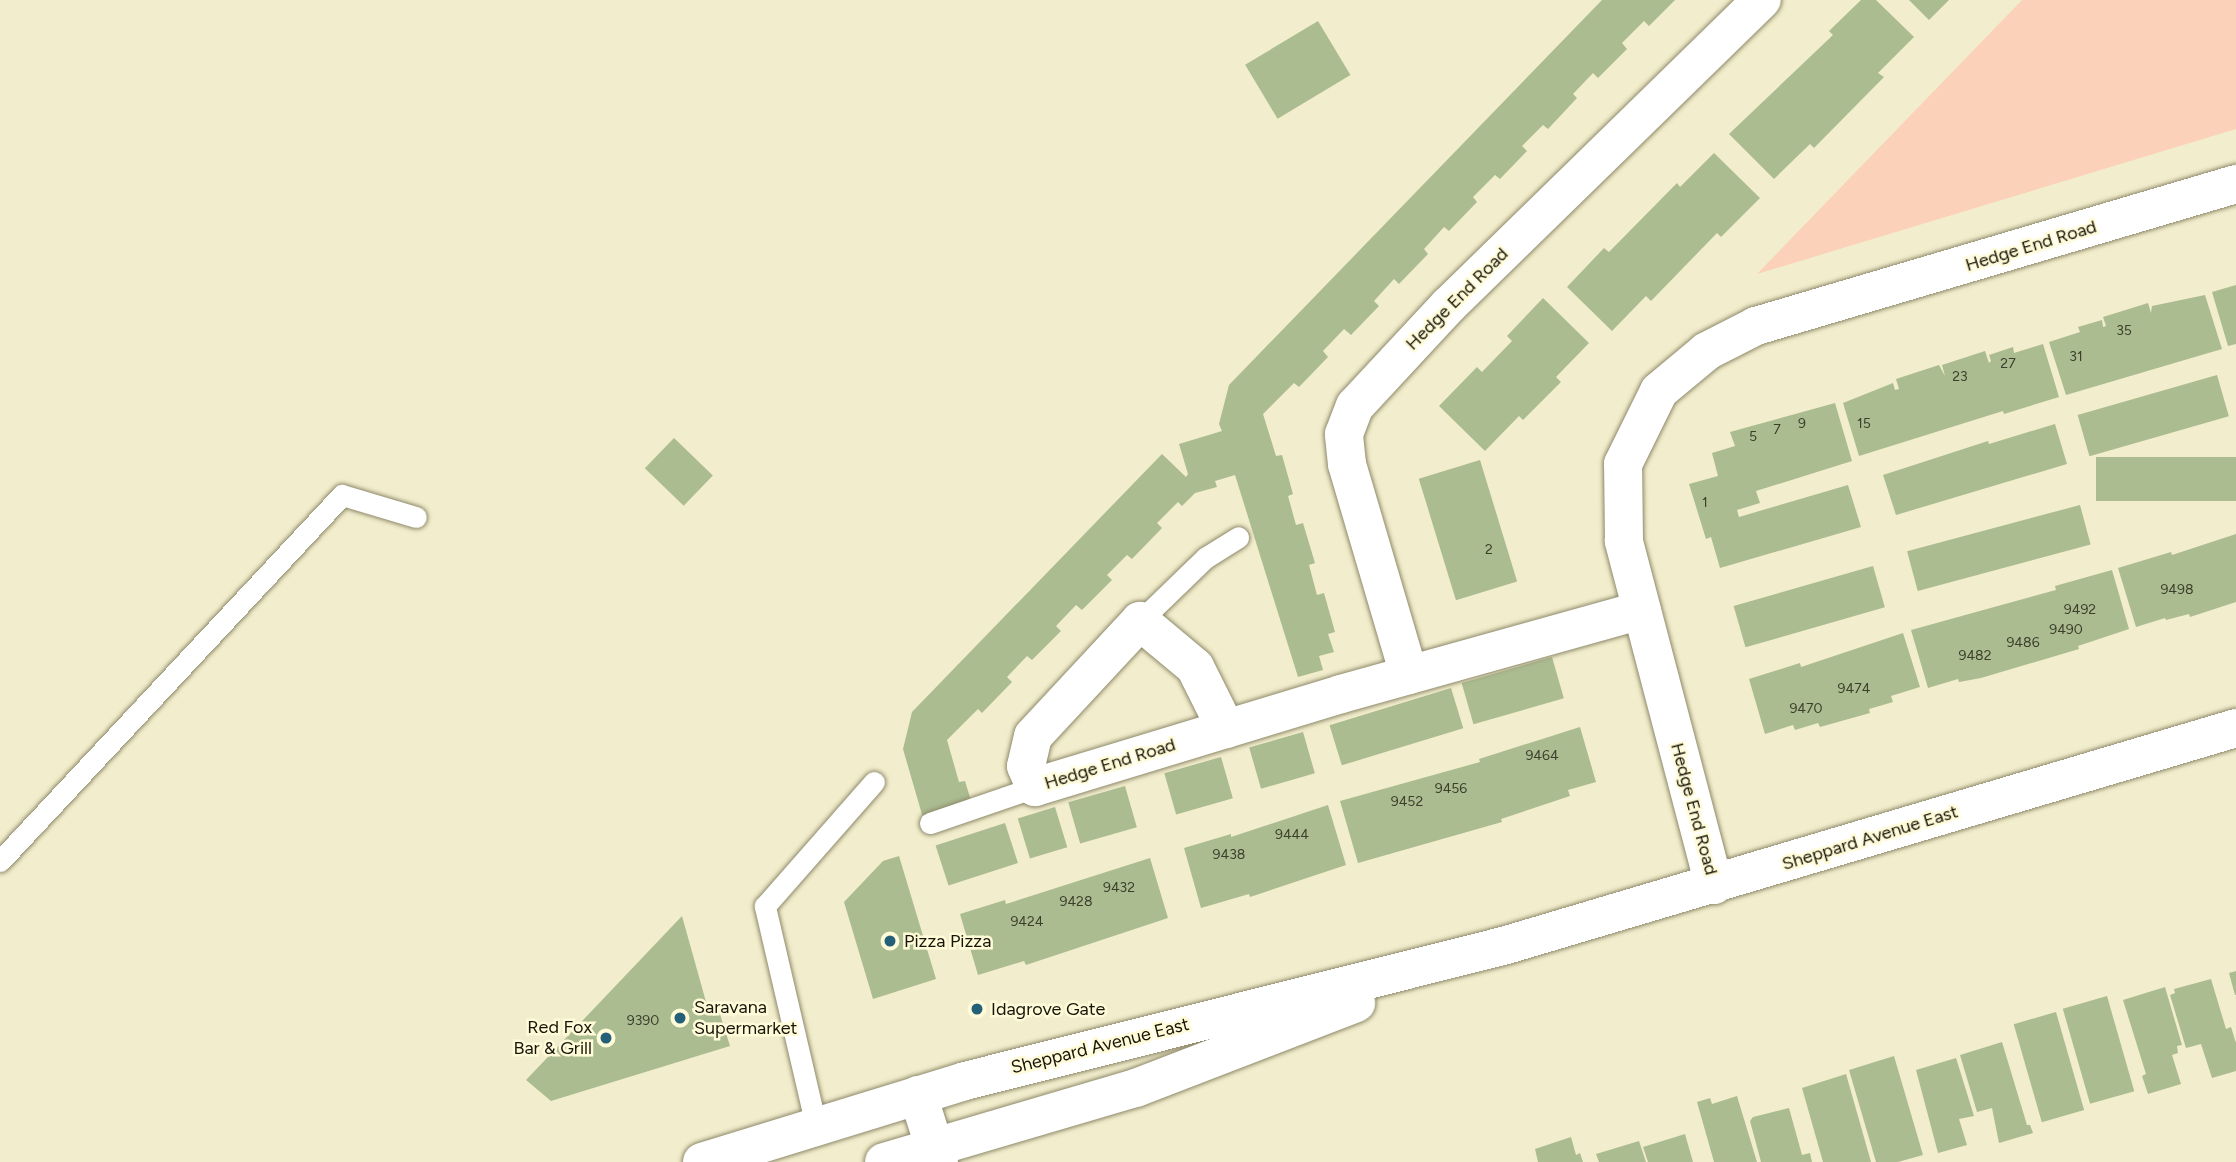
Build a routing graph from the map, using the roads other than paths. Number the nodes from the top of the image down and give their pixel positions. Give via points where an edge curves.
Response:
1 (1762, 0) edge
2 (2236, 184) edge
3 (416, 517) dead end
4 (1238, 537) dead end
5 (1641, 610) junction
6 (1140, 621) junction
7 (1409, 675) junction
8 (2236, 728) edge
9 (1226, 729) junction
10 (874, 782) dead end
11 (1035, 787) junction
12 (930, 823) dead end
13 (0, 861) edge
14 (1714, 885) junction
15 (1503, 946) junction
16 (918, 1095) junction
17 (816, 1126) junction
18 (937, 1155) edge
19 (702, 1162) edge
20 (884, 1162) edge

1 - 7 street, Hedge End Road via 1449,305 1355,406 1344,434 1347,464
2 - 5 street, Hedge End Road via 1756,326 1707,351 1659,391 1623,464 1624,541
3 - 13 lane via 342,495
4 - 6 lane, Hedge End Road via 1205,558
5 - 7 street, Hedge End Road
5 - 14 street, Hedge End Road
6 - 9 street via 1195,667
6 - 11 street, Hedge End Road via 1033,736 1026,766
7 - 9 street, Hedge End Road
8 - 14 street, Sheppard Avenue East
9 - 11 street, Hedge End Road
10 - 17 lane via 765,906
11 - 12 lane
14 - 15 street, Sheppard Avenue East
15 - 16 street, Sheppard Avenue East via 1114,1041
15 - 18 street, Sheppard Avenue East via 1136,1088
16 - 17 street, Sheppard Avenue East
16 - 18 street
17 - 19 street, Sheppard Avenue East
18 - 20 street, Sheppard Avenue East

